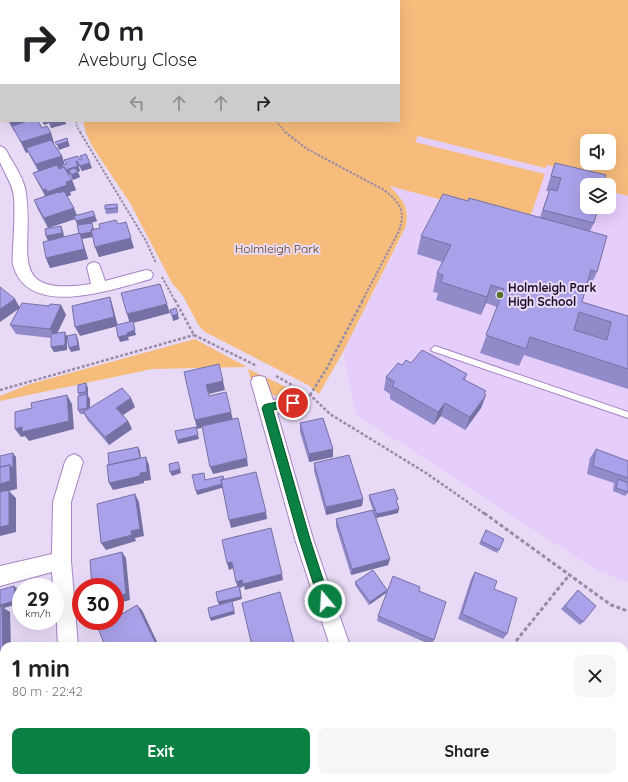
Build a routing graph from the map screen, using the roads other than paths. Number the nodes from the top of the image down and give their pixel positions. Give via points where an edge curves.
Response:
1 (0, 150) edge
2 (4, 168) edge
3 (94, 267) dead end
4 (146, 275) dead end
5 (99, 287) junction
6 (435, 349) dead end
7 (259, 375) road end
8 (298, 394) road end
9 (267, 408) junction
10 (628, 415) edge
11 (74, 462) dead end
12 (61, 561) junction
13 (0, 576) edge
14 (68, 642) edge
15 (339, 642) edge

1 - 2 street
2 - 5 street via 18,187 20,265 25,278 38,289 55,292
3 - 5 street
4 - 5 street
6 - 10 lane
7 - 9 street
8 - 9 street
9 - 15 street via 304,539
11 - 12 street via 62,502
12 - 13 street
12 - 14 street

